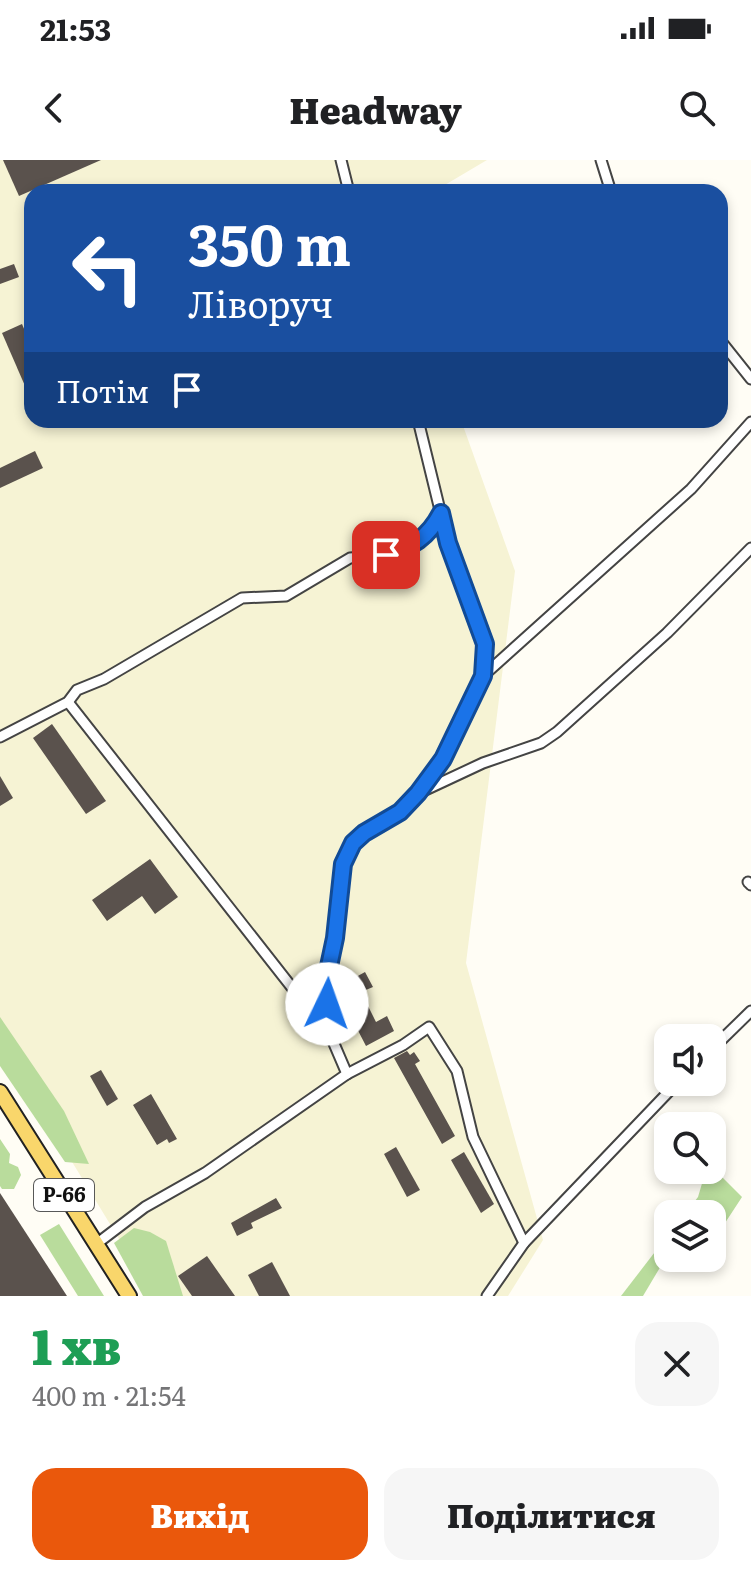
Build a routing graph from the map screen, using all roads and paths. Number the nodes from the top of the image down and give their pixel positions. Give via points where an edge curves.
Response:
1 (341, 160) edge
2 (601, 160) edge
3 (347, 184) edge
4 (608, 184) edge
5 (728, 350) edge
6 (751, 379) edge
7 (751, 422) edge
8 (420, 428) edge
9 (441, 513) junction
10 (751, 548) edge
11 (483, 676) junction
12 (68, 702) junction
13 (0, 737) edge
14 (418, 793) junction
15 (751, 1011) edge
16 (726, 1035) edge
17 (332, 1039) junction
18 (347, 1074) junction
19 (0, 1092) edge
20 (665, 1096) edge
21 (524, 1243) junction
22 (95, 1245) junction
23 (129, 1296) edge
24 (487, 1296) edge

1 - 3 street
2 - 4 street
5 - 6 street
7 - 11 street via 691,489
8 - 9 street
9 - 11 street via 485,644
9 - 12 street via 432,530 405,549 350,558 286,596 242,598 77,690
10 - 14 street via 557,732
11 - 14 street via 443,759
12 - 13 street
12 - 17 street
14 - 17 street via 400,812 353,843 343,864 328,971
15 - 16 street
17 - 18 street
18 - 21 street via 429,1027 457,1071 473,1137
18 - 22 street
19 - 22 main road, Р-66
20 - 21 street
21 - 24 street
22 - 23 main road, Р-66

